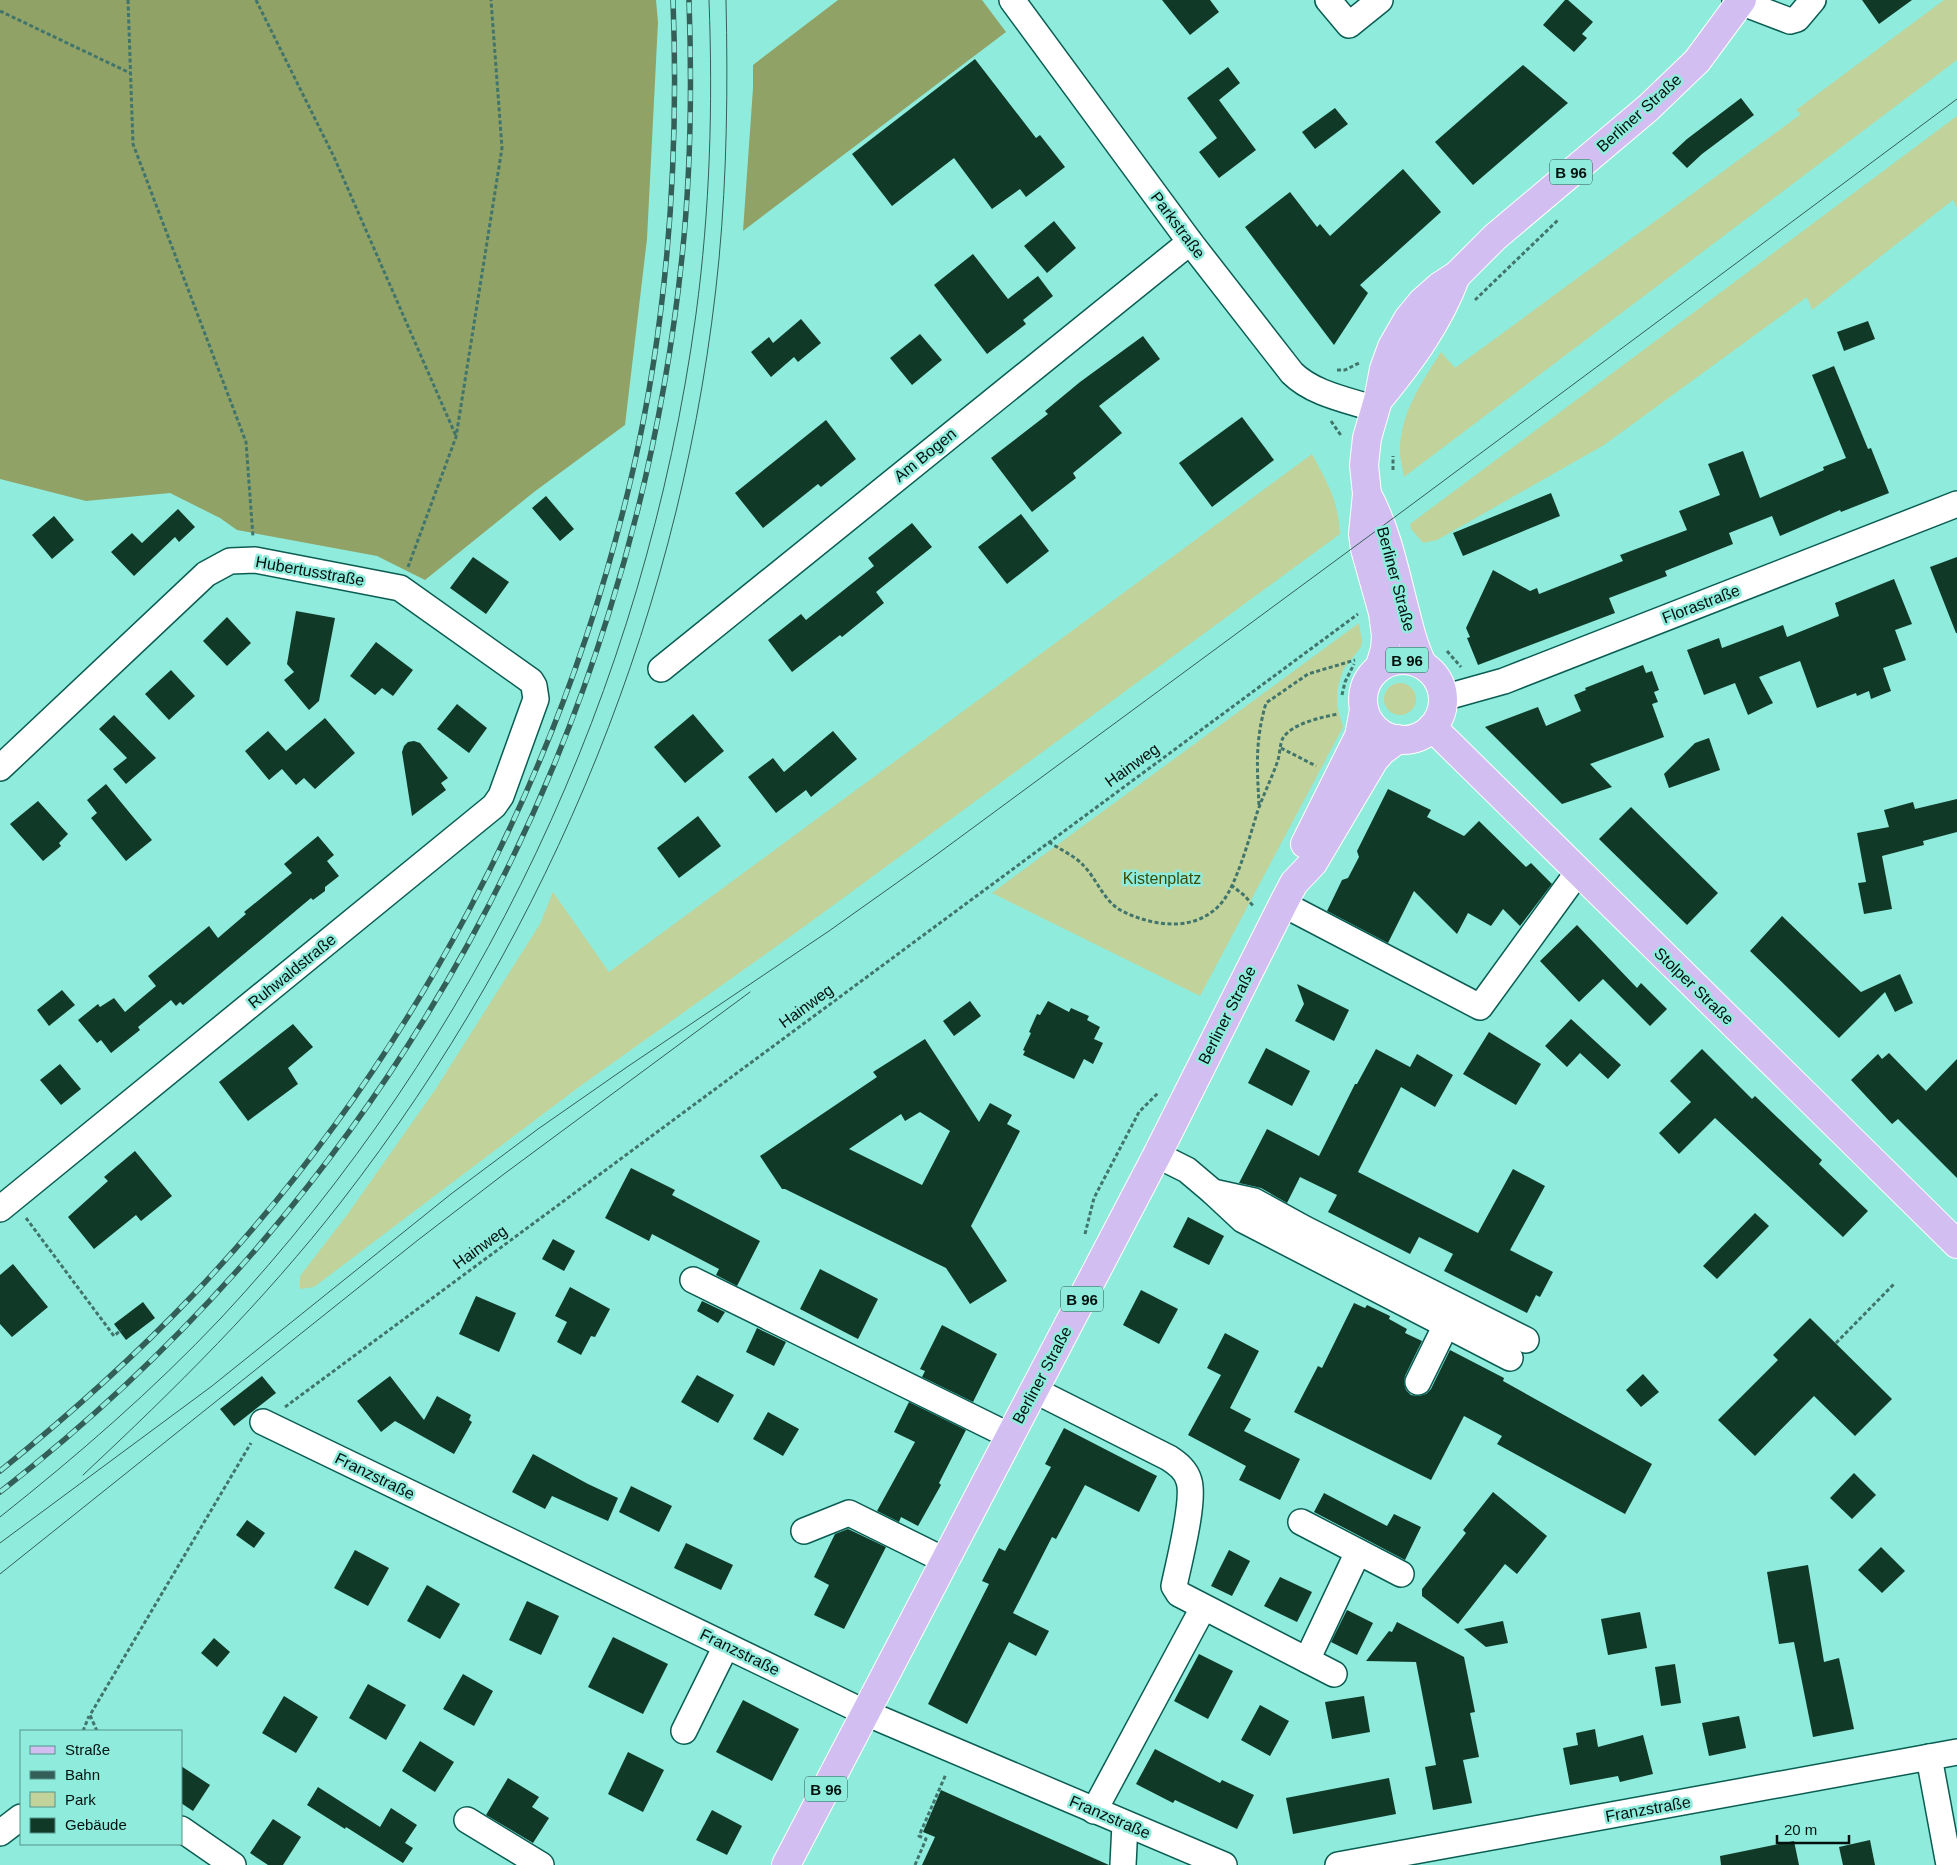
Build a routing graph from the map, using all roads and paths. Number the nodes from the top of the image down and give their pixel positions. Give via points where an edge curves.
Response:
1 (128, 0) edge
2 (256, 0) edge
3 (491, 0) edge
4 (1012, 0) edge
5 (1328, 0) edge
6 (1380, 0) edge
7 (1813, 0) edge
8 (1739, 1) edge
9 (0, 11) edge
10 (130, 73) junction
11 (1565, 214) dead end
12 (1190, 242) junction
13 (1474, 300) dead end
14 (1377, 404) junction
15 (456, 437) junction
16 (1393, 452) dead end
17 (1392, 475) dead end
18 (1367, 494) junction
19 (1957, 504) edge
20 (255, 560) junction
21 (400, 588) junction
22 (1364, 610) dead end
23 (1441, 645) dead end
24 (1370, 662) junction
25 (1423, 665) junction
26 (660, 669) dead end
27 (1473, 690) junction
28 (536, 698) joint
29 (1443, 698) junction
30 (1354, 712) junction
31 (1432, 727) junction
32 (1398, 739) junction
33 (1281, 748) junction
34 (0, 768) edge
35 (1324, 770) dead end
36 (1259, 807) junction
37 (1049, 842) junction
38 (1578, 872) junction
39 (1231, 885) junction
40 (1289, 894) junction
41 (1257, 911) dead end
42 (1157, 1155) junction
43 (1213, 1192) junction
44 (6, 1204) edge
45 (1957, 1244) edge
46 (693, 1280) dead end
47 (1894, 1284) dead end
48 (1446, 1325) junction
49 (121, 1330) dead end
50 (1836, 1343) dead end
51 (1418, 1382) dead end
52 (1034, 1390) junction
53 (263, 1422) junction
54 (1010, 1436) junction
55 (1301, 1522) dead end
56 (804, 1531) dead end
57 (1358, 1552) junction
58 (946, 1561) junction
59 (1401, 1574) dead end
60 (1203, 1608) junction
61 (726, 1646) junction
62 (1307, 1660) junction
63 (1334, 1674) dead end
64 (866, 1713) junction
65 (90, 1715) junction
66 (83, 1730) edge
67 (97, 1730) edge
68 (684, 1731) dead end
69 (956, 1751) junction
70 (1957, 1752) edge
71 (1929, 1757) junction
72 (1094, 1811) junction
73 (20, 1818) edge
74 (467, 1820) dead end
75 (1125, 1824) junction
76 (182, 1830) edge
77 (0, 1833) edge
78 (233, 1865) edge
79 (541, 1865) edge
80 (786, 1865) edge
81 (915, 1865) edge
82 (1122, 1865) edge
83 (1224, 1865) edge
84 (1338, 1865) edge
85 (1949, 1865) edge

1 - 10 path
2 - 15 path via 334,157
3 - 15 path via 502,148
4 - 12 street, Parkstraße
5 - 6 street via 1349,25
7 - 8 street via 1797,19 1790,21
8 - 14 main road, Berliner Straße / B 96 via 1697,61 1457,275 1446,303 1427,335
9 - 10 path
10 - 20 path via 133,144 246,442
11 - 13 path
12 - 14 street, Parkstraße via 1298,378 1314,388
12 - 26 street, Am Bogen
14 - 18 main road, Berliner Straße / B 96 via 1367,438 1364,465
15 - 21 path
16 - 17 path
18 - 24 main road, Berliner Straße / B 96 via 1363,534 1365,549 1386,636 1385,649
18 - 25 main road, Berliner Straße / B 96 via 1389,546
19 - 27 street, Florastraße via 1504,681
20 - 21 street, Hubertusstraße
20 - 34 street, Hubertusstraße via 230,561 206,574
21 - 28 street, Hubertusstraße via 531,682
22 - 37 path, Hainweg
23 - 27 path via 1464,670
24 - 25 main road, B 96 via 1402,659
24 - 30 main road, B 96 via 1371,675
24 - 36 path via 1308,674 1266,703 1257,745
25 - 29 main road, B 96 via 1437,679
27 - 29 street, Florastraße
28 - 44 street, Ruhwaldstraße via 501,796 494,806
29 - 31 main road via 1442,709
30 - 32 main road via 1389,737
30 - 33 path via 1316,718 1283,738
30 - 40 main road, Berliner Straße / B 96 via 1356,742 1299,856
31 - 32 main road, B 96 via 1411,739
31 - 38 main road, Stolper Straße
32 - 40 main road, Berliner Straße / B 96 via 1374,760 1314,863
33 - 35 path
33 - 36 path
36 - 39 path
37 - 39 path via 1083,864 1120,910 1142,920 1180,925 1196,921 1222,902
37 - 53 path, Hainweg
38 - 40 street via 1480,1007
38 - 45 main road, Stolper Straße
39 - 41 path
40 - 42 main road, Berliner Straße / B 96
42 - 43 street via 1187,1170
42 - 52 main road, Berliner Straße / B 96
43 - 48 street via 1243,1220
43 - 48 street via 1254,1201 1518,1349
44 - 49 path via 114,1336
46 - 54 street
47 - 50 path
48 - 51 street
52 - 54 main road, Berliner Straße / B 96
52 - 60 street via 1183,1468 1189,1480 1191,1498 1174,1586 1179,1594
53 - 61 street, Franzstraße
53 - 65 path
54 - 58 main road, Berliner Straße / B 96
55 - 57 street
56 - 58 street via 849,1513
57 - 59 street
57 - 62 street
58 - 64 main road, Berliner Straße / B 96
60 - 62 street
60 - 72 street
61 - 64 street, Franzstraße
61 - 68 street
62 - 63 street
64 - 69 street, Franzstraße
64 - 80 main road, Berliner Straße / B 96
65 - 66 path
65 - 67 path
69 - 72 street, Franzstraße
69 - 81 path via 919,1836 926,1839
70 - 71 street, Franzstraße
71 - 84 street, Franzstraße
71 - 85 street
72 - 75 street, Franzstraße
73 - 77 street
74 - 79 street
75 - 82 street
75 - 83 street, Franzstraße
76 - 78 street

